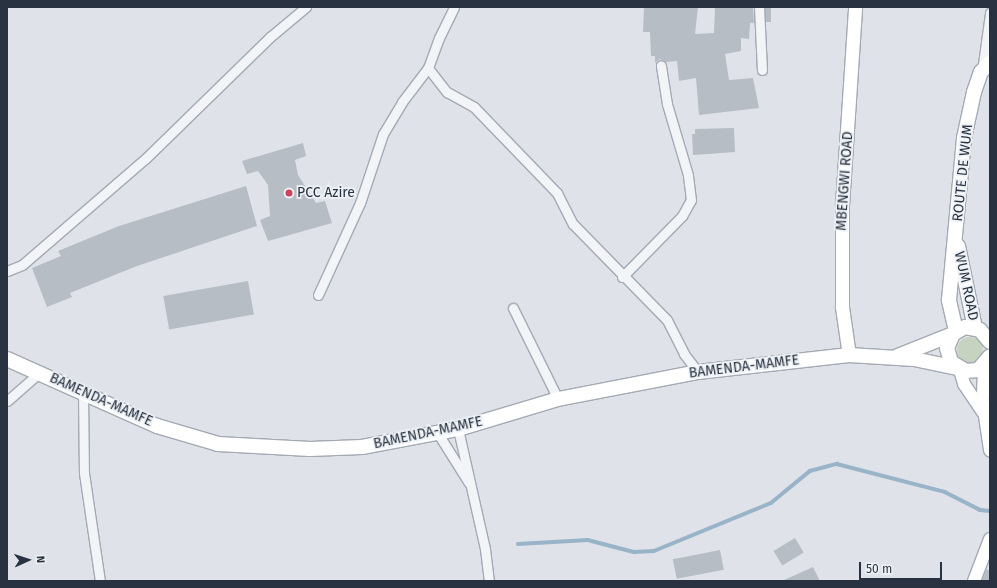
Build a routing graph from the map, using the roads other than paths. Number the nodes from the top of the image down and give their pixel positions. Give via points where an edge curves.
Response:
1 (306, 7) edge
2 (454, 7) edge
3 (759, 7) edge
4 (855, 7) edge
5 (990, 13) edge
6 (661, 65) dead end
7 (428, 68) junction
8 (986, 68) edge
9 (762, 70) dead end
10 (956, 240) junction
11 (7, 271) edge
12 (622, 277) junction
13 (318, 295) dead end
14 (513, 308) dead end
15 (975, 328) junction
16 (955, 332) junction
17 (989, 339) edge
18 (849, 356) junction
19 (895, 356) junction
20 (7, 359) edge
21 (987, 362) edge
22 (958, 369) junction
23 (698, 372) junction
24 (37, 375) junction
25 (83, 393) junction
26 (558, 399) junction
27 (7, 401) edge
28 (985, 415) junction
29 (458, 430) junction
30 (437, 432) junction
31 (990, 450) edge
32 (473, 490) junction
33 (990, 538) edge
34 (100, 581) edge
35 (489, 581) edge
36 (974, 581) edge

1 - 11 street via 270,37 145,159 22,264
2 - 7 street
3 - 9 street
4 - 18 main road, MBENGWI ROAD via 842,205 842,307
5 - 8 street
6 - 12 street via 666,104 688,175 691,200 682,216
7 - 12 street via 447,92 474,108 557,193 573,224
7 - 13 street via 402,102 383,134 360,203
8 - 10 highway, ROUTE DE WUM via 974,92 964,138
10 - 15 highway, WUM ROAD
10 - 16 highway, WUM ROAD via 949,300
12 - 23 street via 667,320 684,354
14 - 26 street
15 - 16 highway, BAMENDA-MAMFE
15 - 17 highway
16 - 19 highway, BAMENDA-MAMFE
16 - 22 highway via 947,348 951,362
18 - 19 highway, BAMENDA-MAMFE
18 - 23 highway, BAMENDA-MAMFE
19 - 22 highway, BAMENDA-MAMFE
20 - 24 highway, BAMENDA-MAMFE
21 - 22 highway, BAMENDA-MAMFE via 972,371
21 - 28 main road
22 - 28 main road via 964,384
23 - 26 highway, BAMENDA-MAMFE
24 - 25 highway, BAMENDA-MAMFE
24 - 27 street
25 - 30 highway, BAMENDA-MAMFE via 157,426 218,444 310,449 362,447
25 - 34 street via 84,473
26 - 29 highway, BAMENDA-MAMFE
28 - 31 main road
29 - 30 highway, BAMENDA-MAMFE
29 - 32 street
30 - 32 street
32 - 35 street
33 - 36 main road

